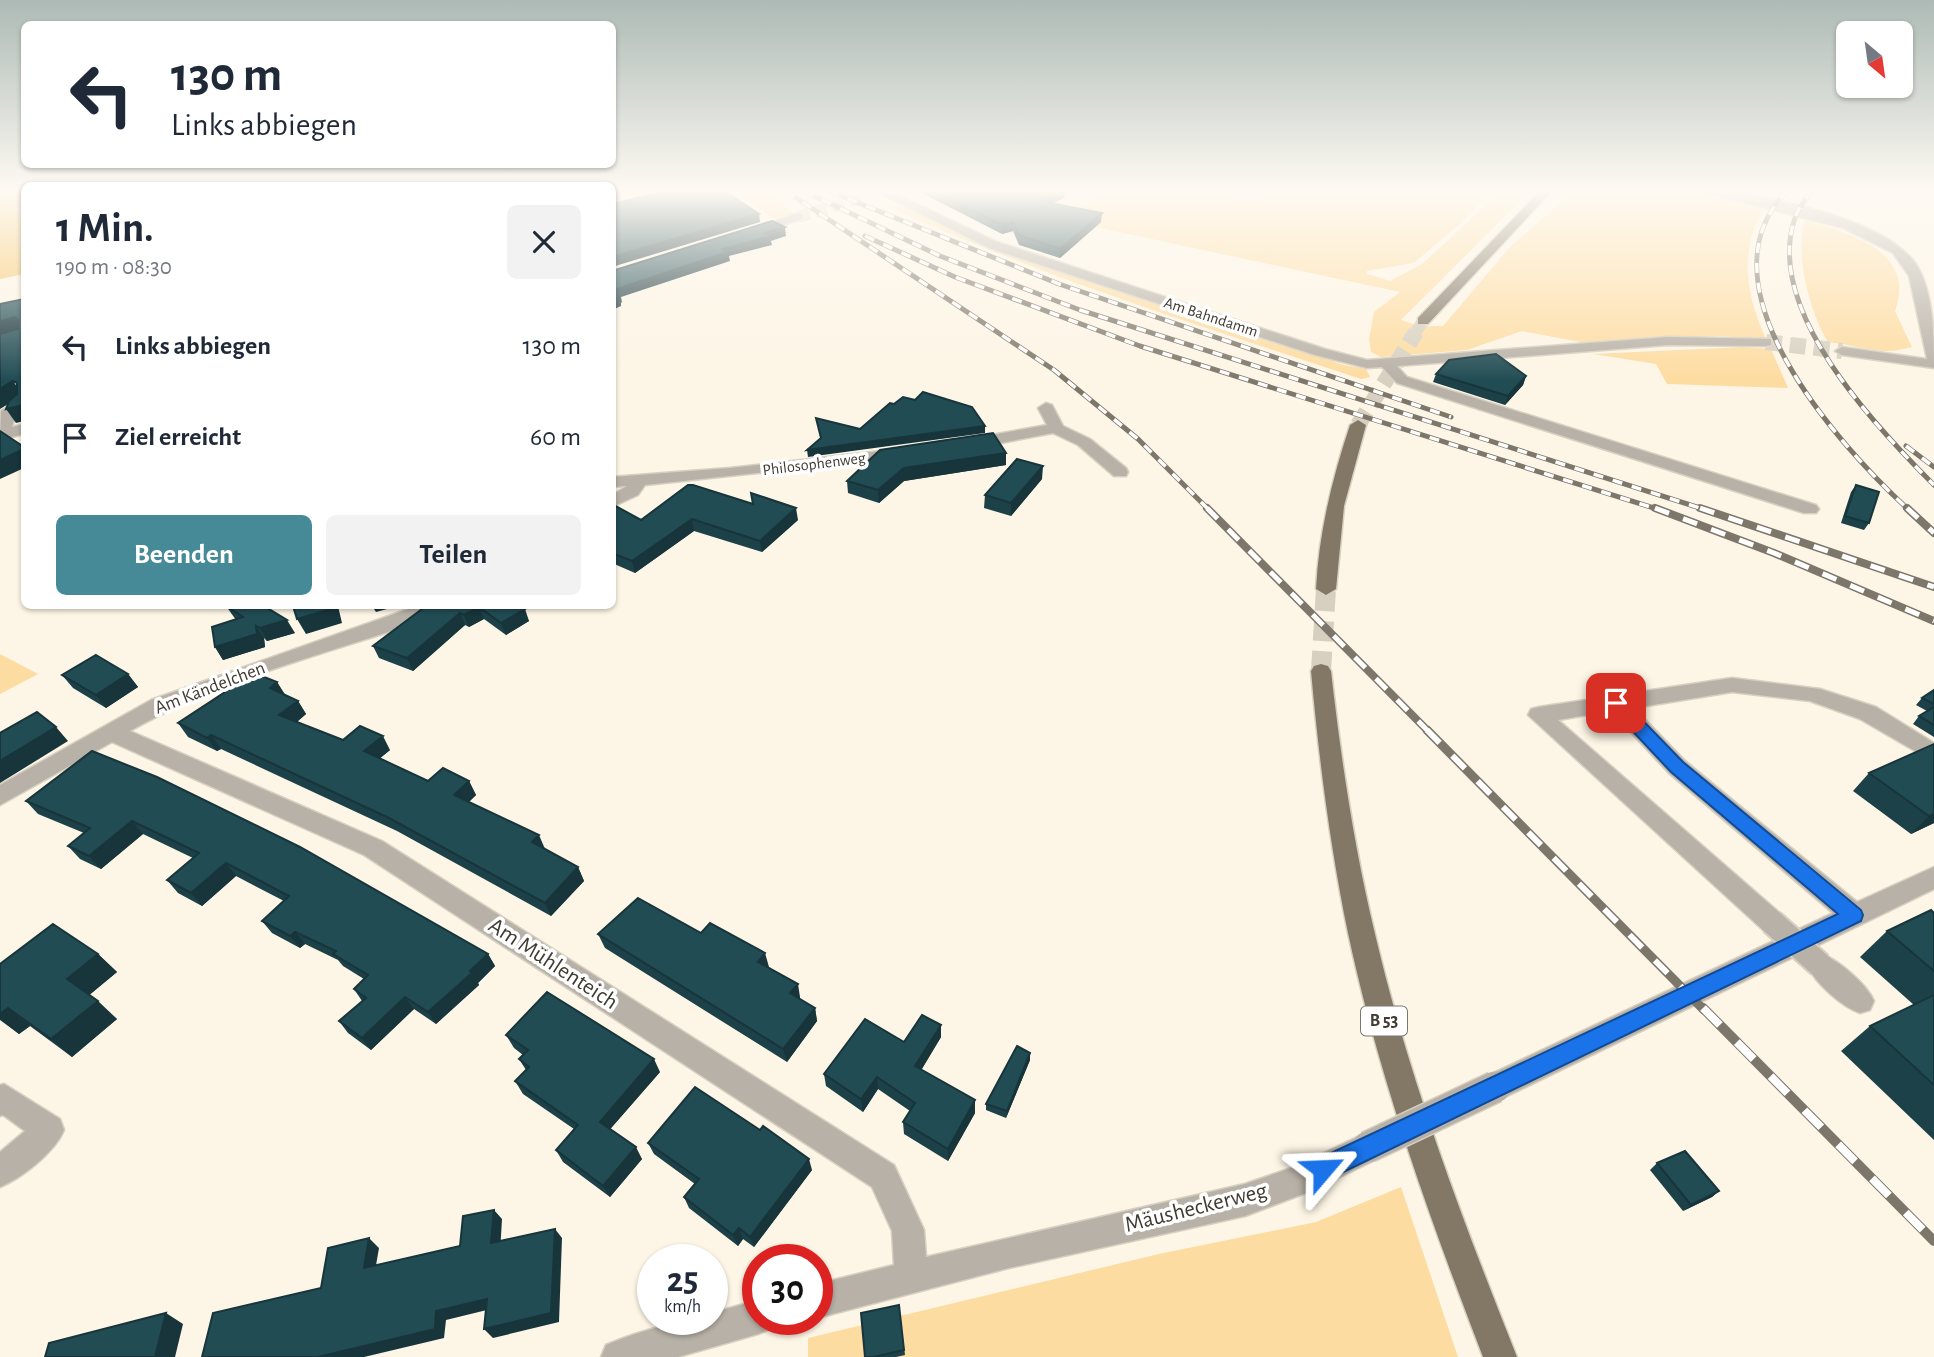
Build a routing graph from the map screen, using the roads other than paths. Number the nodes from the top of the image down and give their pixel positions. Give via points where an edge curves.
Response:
1 (1022, 254) edge
2 (1487, 254) edge
3 (1901, 254) edge
4 (1423, 321) tunnel mouth
5 (1766, 342) tunnel mouth
6 (1842, 351) tunnel mouth
7 (1934, 361) edge
8 (1387, 364) junction
9 (21, 404) edge
10 (1046, 408) dead end
11 (1358, 425) tunnel mouth
12 (1055, 428) junction
13 (21, 430) edge
14 (1, 435) edge
15 (946, 447) edge
16 (921, 451) edge
17 (1120, 472) dead end
18 (639, 481) junction
19 (616, 482) edge
20 (616, 500) edge
21 (1810, 509) dead end
22 (1326, 589) tunnel mouth
23 (426, 609) edge
24 (1321, 671) tunnel mouth
25 (1616, 703) junction
26 (113, 733) junction
27 (1934, 754) edge
28 (0, 796) edge
29 (1934, 877) edge
30 (1854, 915) junction
31 (1860, 1001) dead end
32 (0, 1102) edge
33 (0, 1172) edge
34 (911, 1276) junction
35 (833, 1297) edge
36 (742, 1322) edge
37 (618, 1357) edge
38 (1500, 1357) edge

1 - 8 street, Am Bahndamm via 1320,352 1367,364
2 - 4 main road
3 - 7 street via 1910,263
5 - 8 street, Am Bahndamm via 1668,341
6 - 7 street
8 - 21 street, Am Bahndamm via 1402,380
9 - 14 street via 9,411
10 - 12 street
11 - 22 main road via 1333,507
12 - 15 street
12 - 17 street via 1084,442
13 - 14 street
16 - 18 street, Philosophenweg
18 - 19 street, Philosophenweg
18 - 20 street
23 - 26 street, Am Kändelchen via 159,705
24 - 38 main road, B 53 via 1327,758 1368,964 1429,1166
25 - 27 street via 1732,685 1812,694 1868,713
25 - 30 street via 1677,767
25 - 31 street, bridge via 1539,715
26 - 28 street, Am Kändelchen
26 - 34 street, Am Mühlenteich via 373,848 883,1176 908,1230
29 - 30 street, Mäusheckerweg
30 - 34 street, Mäusheckerweg, bridge via 1300,1181 1245,1200
32 - 33 street via 4,1098 49,1130
34 - 35 street, Mäusheckerweg
36 - 37 street

